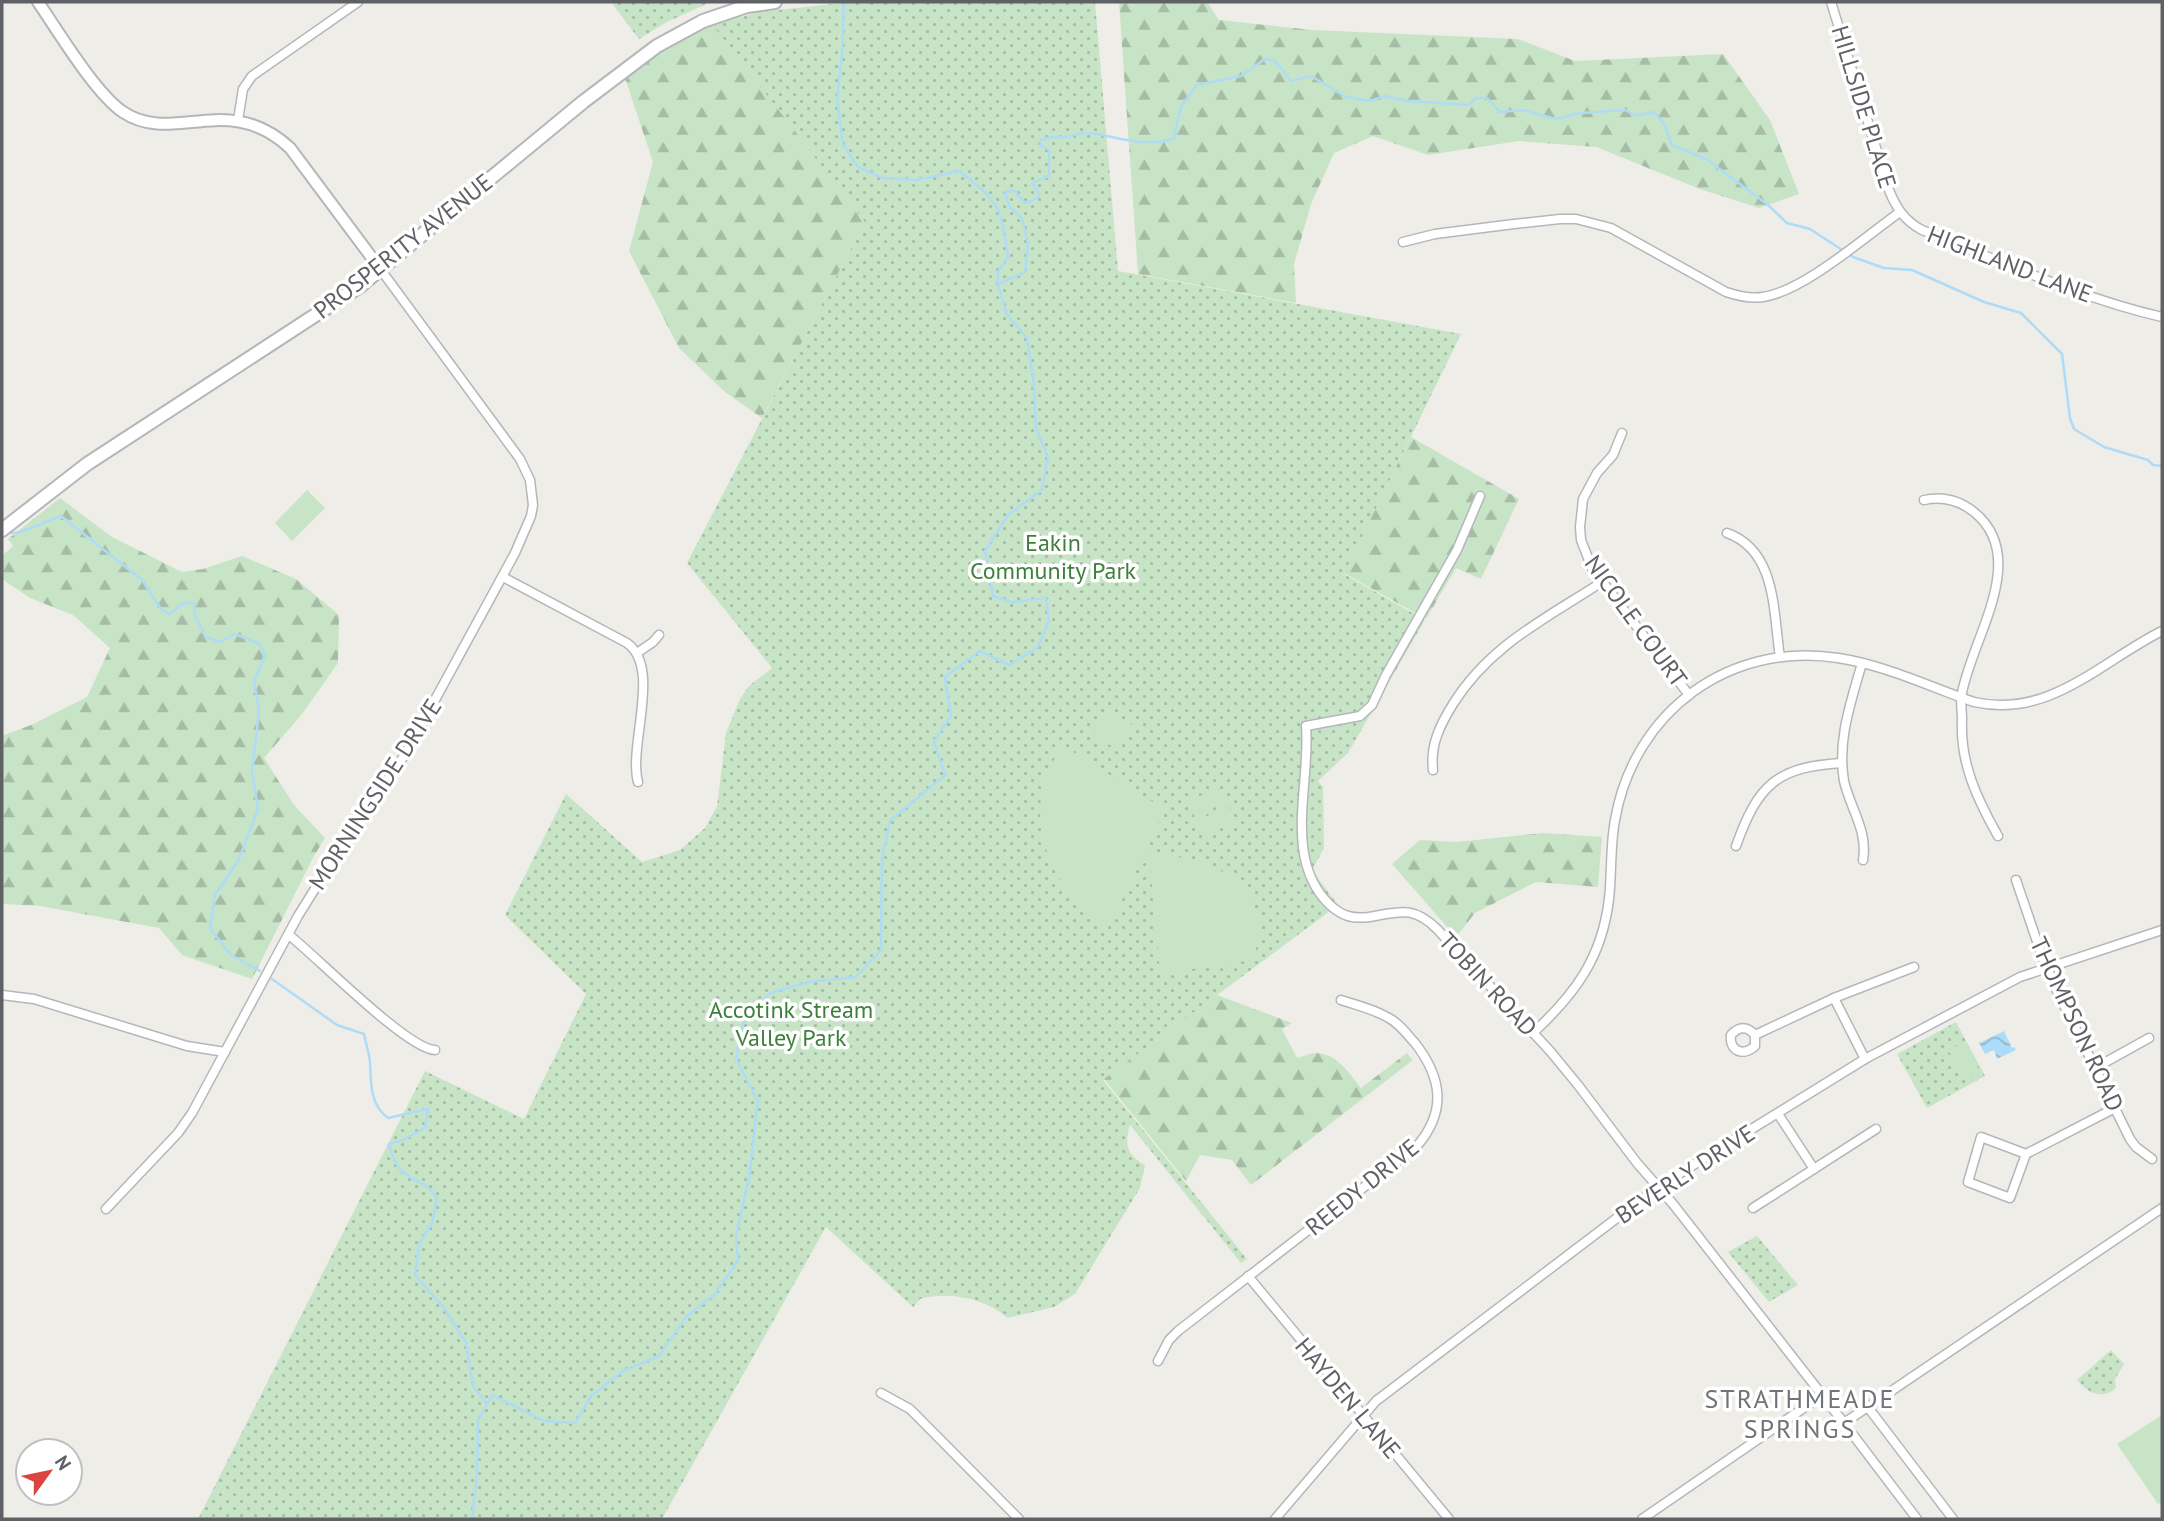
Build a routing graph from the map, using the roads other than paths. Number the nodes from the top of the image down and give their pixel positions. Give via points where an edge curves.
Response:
1 (38, 2) edge
2 (358, 2) edge
3 (775, 2) edge
4 (1831, 2) edge
5 (238, 120) junction
6 (1900, 212) junction
7 (1403, 242) dead end
8 (381, 270) junction
9 (2162, 317) edge
10 (1622, 433) dead end
11 (1480, 496) dead end
12 (1924, 500) dead end
13 (2, 530) edge
14 (1727, 533) dead end
15 (503, 577) junction
16 (1602, 582) junction
17 (2161, 633) edge
18 (659, 635) dead end
19 (637, 653) junction
20 (1780, 657) junction
21 (1862, 663) junction
22 (1689, 695) junction
23 (1961, 698) junction
24 (1842, 763) junction
25 (1433, 770) dead end
26 (638, 782) dead end
27 (1998, 836) dead end
28 (1736, 846) dead end
29 (1863, 860) dead end
30 (2016, 880) dead end
31 (2162, 930) edge
32 (289, 935) junction
33 (1914, 967) dead end
34 (2046, 967) junction
35 (2, 995) edge
36 (1834, 998) junction
37 (1341, 1000) dead end
38 (1533, 1033) junction
39 (1755, 1035) dead end
40 (2149, 1038) dead end
41 (435, 1050) dead end
42 (225, 1052) junction
43 (1865, 1059) junction
44 (2095, 1068) junction
45 (2115, 1108) junction
46 (1779, 1114) junction
47 (1876, 1129) dead end
48 (2026, 1154) junction
49 (2152, 1159) dead end
50 (1814, 1169) junction
51 (1659, 1188) junction
52 (1753, 1208) dead end
53 (2162, 1208) edge
54 (106, 1209) dead end
55 (1248, 1276) junction
56 (1158, 1361) dead end
57 (881, 1393) dead end
58 (1821, 1396) junction
59 (1867, 1406) junction
60 (1362, 1415) junction
61 (1844, 1423) junction
62 (1019, 1519) edge
63 (1275, 1519) edge
64 (1449, 1519) edge
65 (1642, 1519) edge
66 (1917, 1519) edge
67 (1952, 1519) edge

1 - 5 street via 103,94 124,113 161,123
2 - 5 street via 252,76 243,89
3 - 8 main road, PROSPERITY AVENUE via 703,20 657,46
4 - 6 street, HILLSIDE PLACE via 1889,190
5 - 8 street via 266,130 290,148
6 - 7 street, HIGHLAND LANE via 1793,286 1774,295 1750,298 1726,292 1611,228 1577,219 1514,223
6 - 9 street, HIGHLAND LANE via 1922,230 2032,275
8 - 13 main road, PROSPERITY AVENUE via 87,464
8 - 15 street, MORNINGSIDE DRIVE via 492,419 530,480 531,516
10 - 16 street, NICOLE COURT via 1613,455 1589,485 1580,513 1586,555
11 - 38 street, TOBIN ROAD via 1457,550 1373,705 1360,716 1306,726 1303,856 1324,899 1344,916 1408,911 1430,922
12 - 23 street via 1952,500 1973,512 1989,529 1998,553 1998,579
14 - 20 street via 1752,548 1765,568
15 - 19 street
15 - 32 street, MORNINGSIDE DRIVE via 407,753 329,865
16 - 22 street, NICOLE COURT
16 - 25 street via 1509,641 1475,674 1436,736
17 - 23 street via 2043,700 2000,706
18 - 19 street
19 - 26 street via 642,677
20 - 21 street via 1821,656
20 - 22 street via 1739,667
21 - 23 street
21 - 24 street via 1845,725
22 - 38 street via 1656,726 1625,780 1615,821 1606,920 1594,957 1573,993
23 - 27 street via 1966,767
24 - 28 street via 1800,768 1773,782 1754,803
24 - 29 street via 1862,830
30 - 34 street, THOMPSON ROAD
31 - 34 street, BEVERLY DRIVE
32 - 41 street via 389,1023 421,1047
32 - 42 street, MORNINGSIDE DRIVE
33 - 36 street
34 - 43 street, BEVERLY DRIVE
34 - 44 street, THOMPSON ROAD
35 - 42 street via 34,999 187,1046
36 - 39 street
36 - 43 street
37 - 55 street, REEDY DRIVE via 1386,1016 1423,1054 1438,1092 1432,1125 1417,1146
38 - 51 street, TOBIN ROAD
40 - 44 street
42 - 54 street, MORNINGSIDE DRIVE via 178,1133
43 - 46 street, BEVERLY DRIVE
44 - 45 street, THOMPSON ROAD
45 - 48 street
45 - 49 street, THOMPSON ROAD via 2136,1147
46 - 50 street
46 - 51 street, BEVERLY DRIVE
47 - 50 street
48 - 48 street via 2010,1198 1968,1182 1982,1137
50 - 52 street
51 - 58 street, TOBIN ROAD
51 - 60 street, BEVERLY DRIVE
53 - 59 street
55 - 56 street, REEDY DRIVE via 1178,1331
55 - 60 street, HAYDEN LANE
57 - 62 street via 910,1409
58 - 61 street, TOBIN ROAD
58 - 65 street
59 - 61 street
59 - 67 street
60 - 63 street, BEVERLY DRIVE
60 - 64 street, HAYDEN LANE
61 - 66 street, TOBIN ROAD

